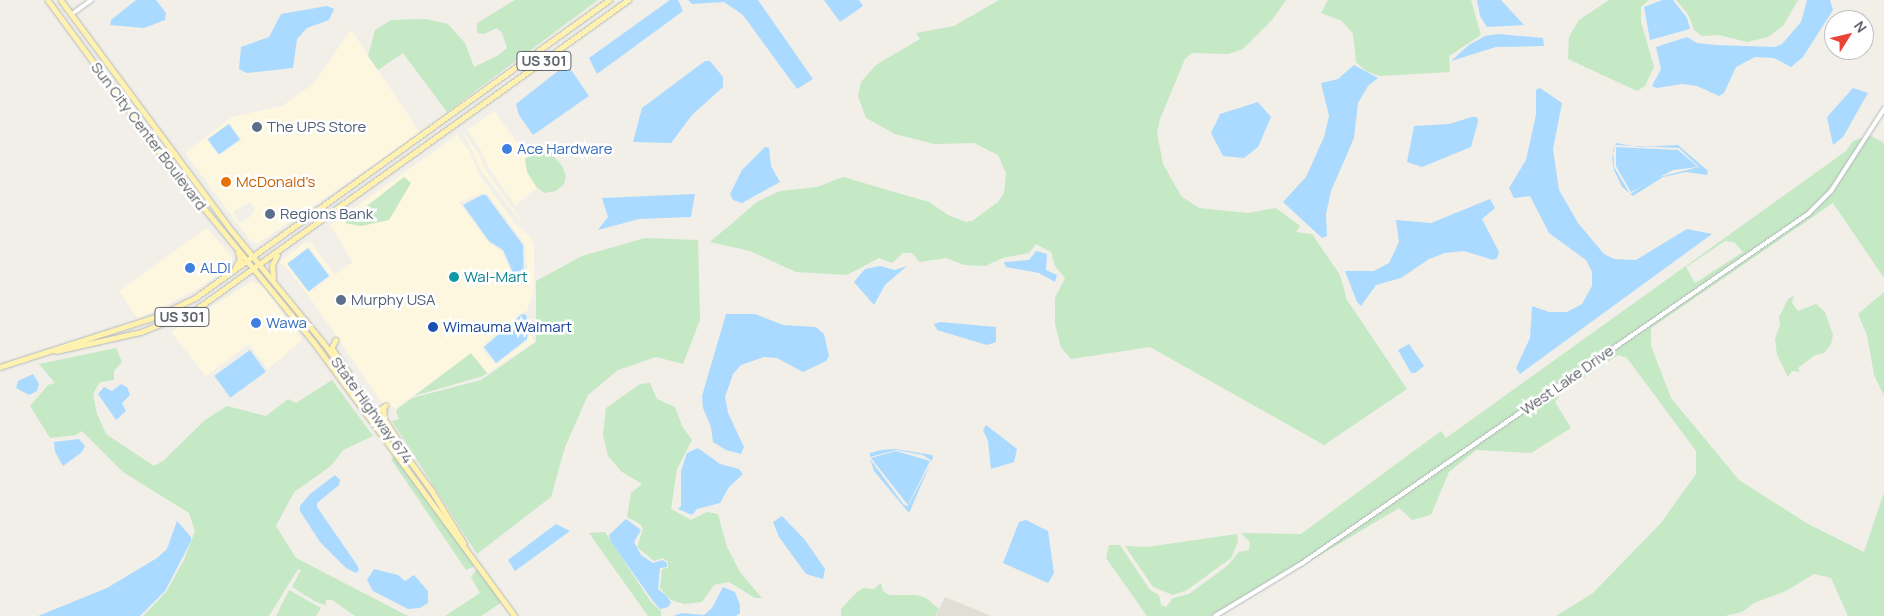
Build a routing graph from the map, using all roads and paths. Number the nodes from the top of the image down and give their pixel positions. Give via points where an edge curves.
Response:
1 (48, 0) edge
2 (61, 0) edge
3 (92, 0) edge
4 (609, 0) edge
5 (628, 0) edge
6 (72, 14) junction
7 (1884, 109) edge
8 (130, 112) junction
9 (175, 154) junction
10 (236, 247) junction
11 (280, 251) junction
12 (254, 256) junction
13 (248, 261) junction
14 (261, 264) junction
15 (254, 269) junction
16 (231, 272) junction
17 (275, 281) junction
18 (322, 341) junction
19 (37, 355) junction
20 (330, 364) junction
21 (0, 367) edge
22 (355, 386) junction
23 (369, 406) junction
24 (385, 406) junction
25 (373, 411) junction
26 (409, 460) junction
27 (481, 570) junction
28 (515, 616) edge
29 (1215, 616) edge

1 - 8 main road, Sun City Center Boulevard
2 - 6 main road, Sun City Center Boulevard
3 - 6 street
4 - 12 main road, US 301 / US 301
5 - 11 main road, US 301
6 - 9 main road, Sun City Center Boulevard
7 - 29 street, West Lake Drive via 1831,191 1808,214 1301,564
8 - 9 main road via 167,156
8 - 10 main road, Sun City Center Boulevard
9 - 12 main road, Sun City Center Boulevard
10 - 13 main road, Sun City Center Boulevard
10 - 16 main road via 240,259
11 - 14 main road, US 301
11 - 17 main road via 272,265
12 - 13 main road, US 301
12 - 14 main road, State Highway 674
13 - 15 main road, Sun City Center Boulevard
13 - 16 main road, US 301
14 - 15 main road, US 301
14 - 17 main road, State Highway 674
15 - 19 main road, US 301 via 202,306 168,323 131,335
15 - 20 main road, State Highway 674
16 - 19 main road, US 301 via 169,312
17 - 18 main road, State Highway 674
18 - 22 main road, State Highway 674
18 - 22 main road via 336,340 332,348
19 - 21 main road, US 301
20 - 25 main road
20 - 27 main road, State Highway 674
22 - 23 main road, State Highway 674
23 - 24 main road
23 - 25 main road, State Highway 674
24 - 25 main road
24 - 26 main road via 384,418 403,445
25 - 26 main road, State Highway 674
26 - 27 main road, State Highway 674
27 - 28 main road, State Highway 674

